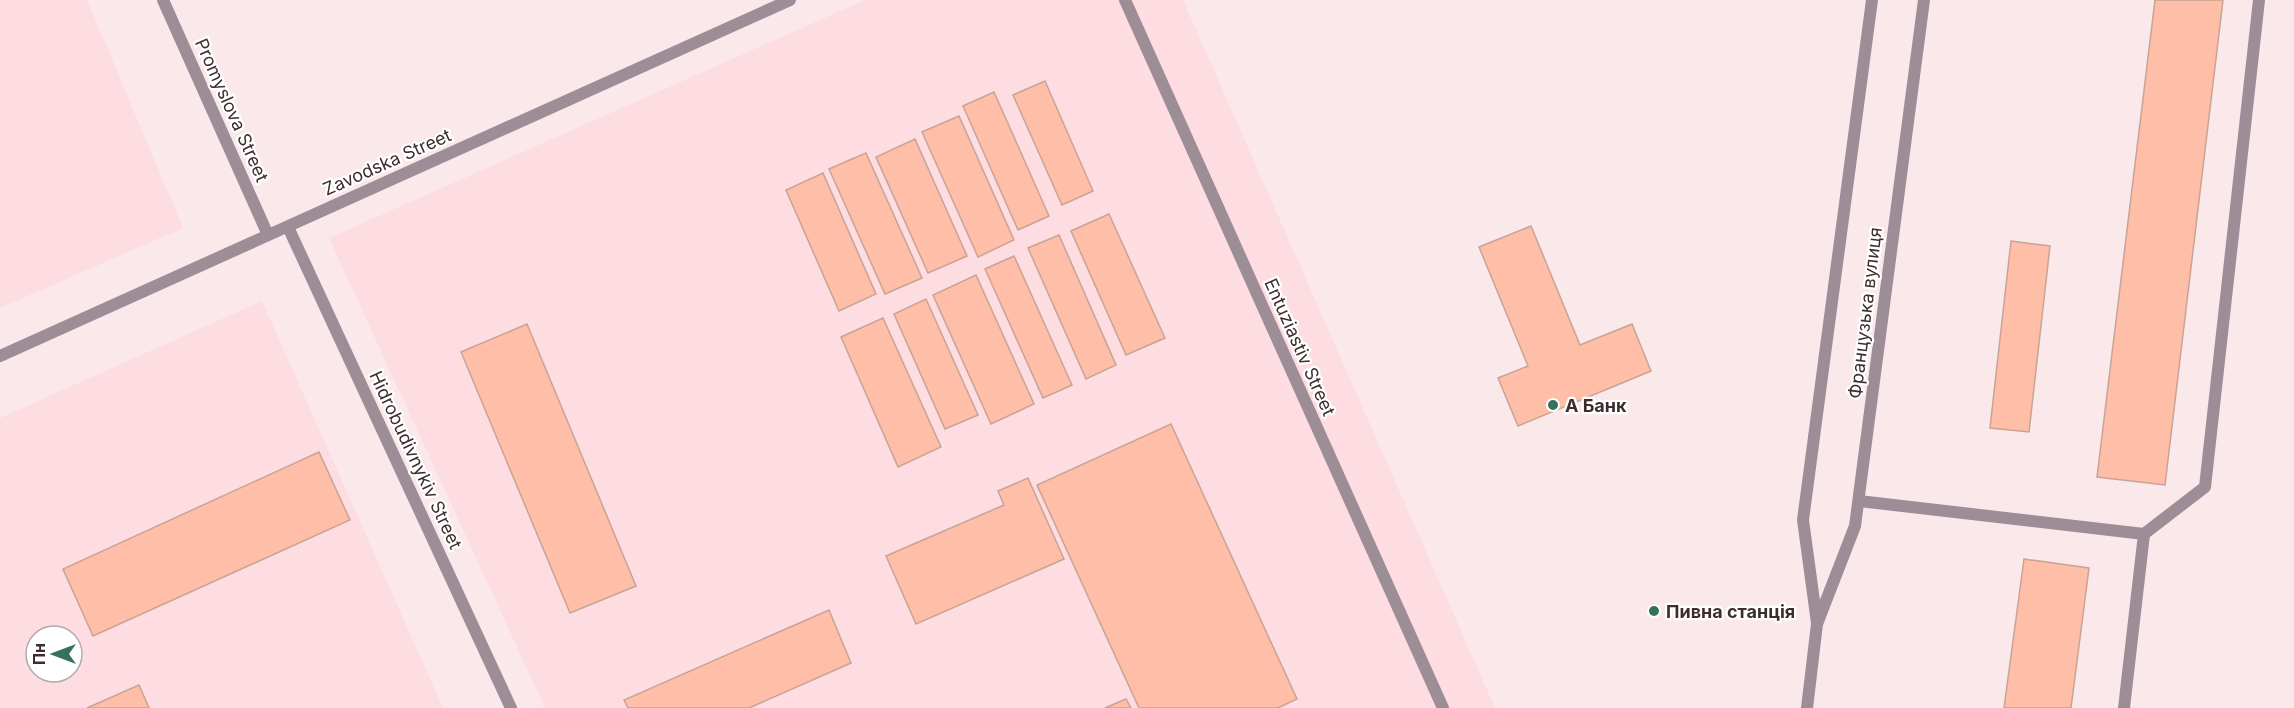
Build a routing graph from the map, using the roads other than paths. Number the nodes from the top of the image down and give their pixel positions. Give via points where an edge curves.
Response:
1 (164, 0) edge
2 (790, 0) edge
3 (1125, 0) edge
4 (1872, 0) edge
5 (1924, 0) edge
6 (2259, 0) edge
7 (288, 227) junction
8 (268, 235) junction
9 (0, 356) edge
10 (1858, 501) junction
11 (2144, 534) junction
12 (1817, 624) junction
13 (511, 708) edge
14 (1443, 708) edge
15 (1807, 708) edge
16 (2124, 708) edge

1 - 8 street, Promyslova Street
2 - 7 street, Zavodska Street
3 - 14 street, Entuziastiv Street
4 - 12 street, Французька вулиця via 1803,520
5 - 10 street, Французька вулиця
6 - 11 street via 2205,487
7 - 8 street, Zavodska Street
7 - 13 street, Hidrobudivnykiv Street
8 - 9 street, Zavodska Street
10 - 11 street
10 - 12 street, Французька вулиця via 1855,526
11 - 16 street
12 - 15 street, Французька вулиця

